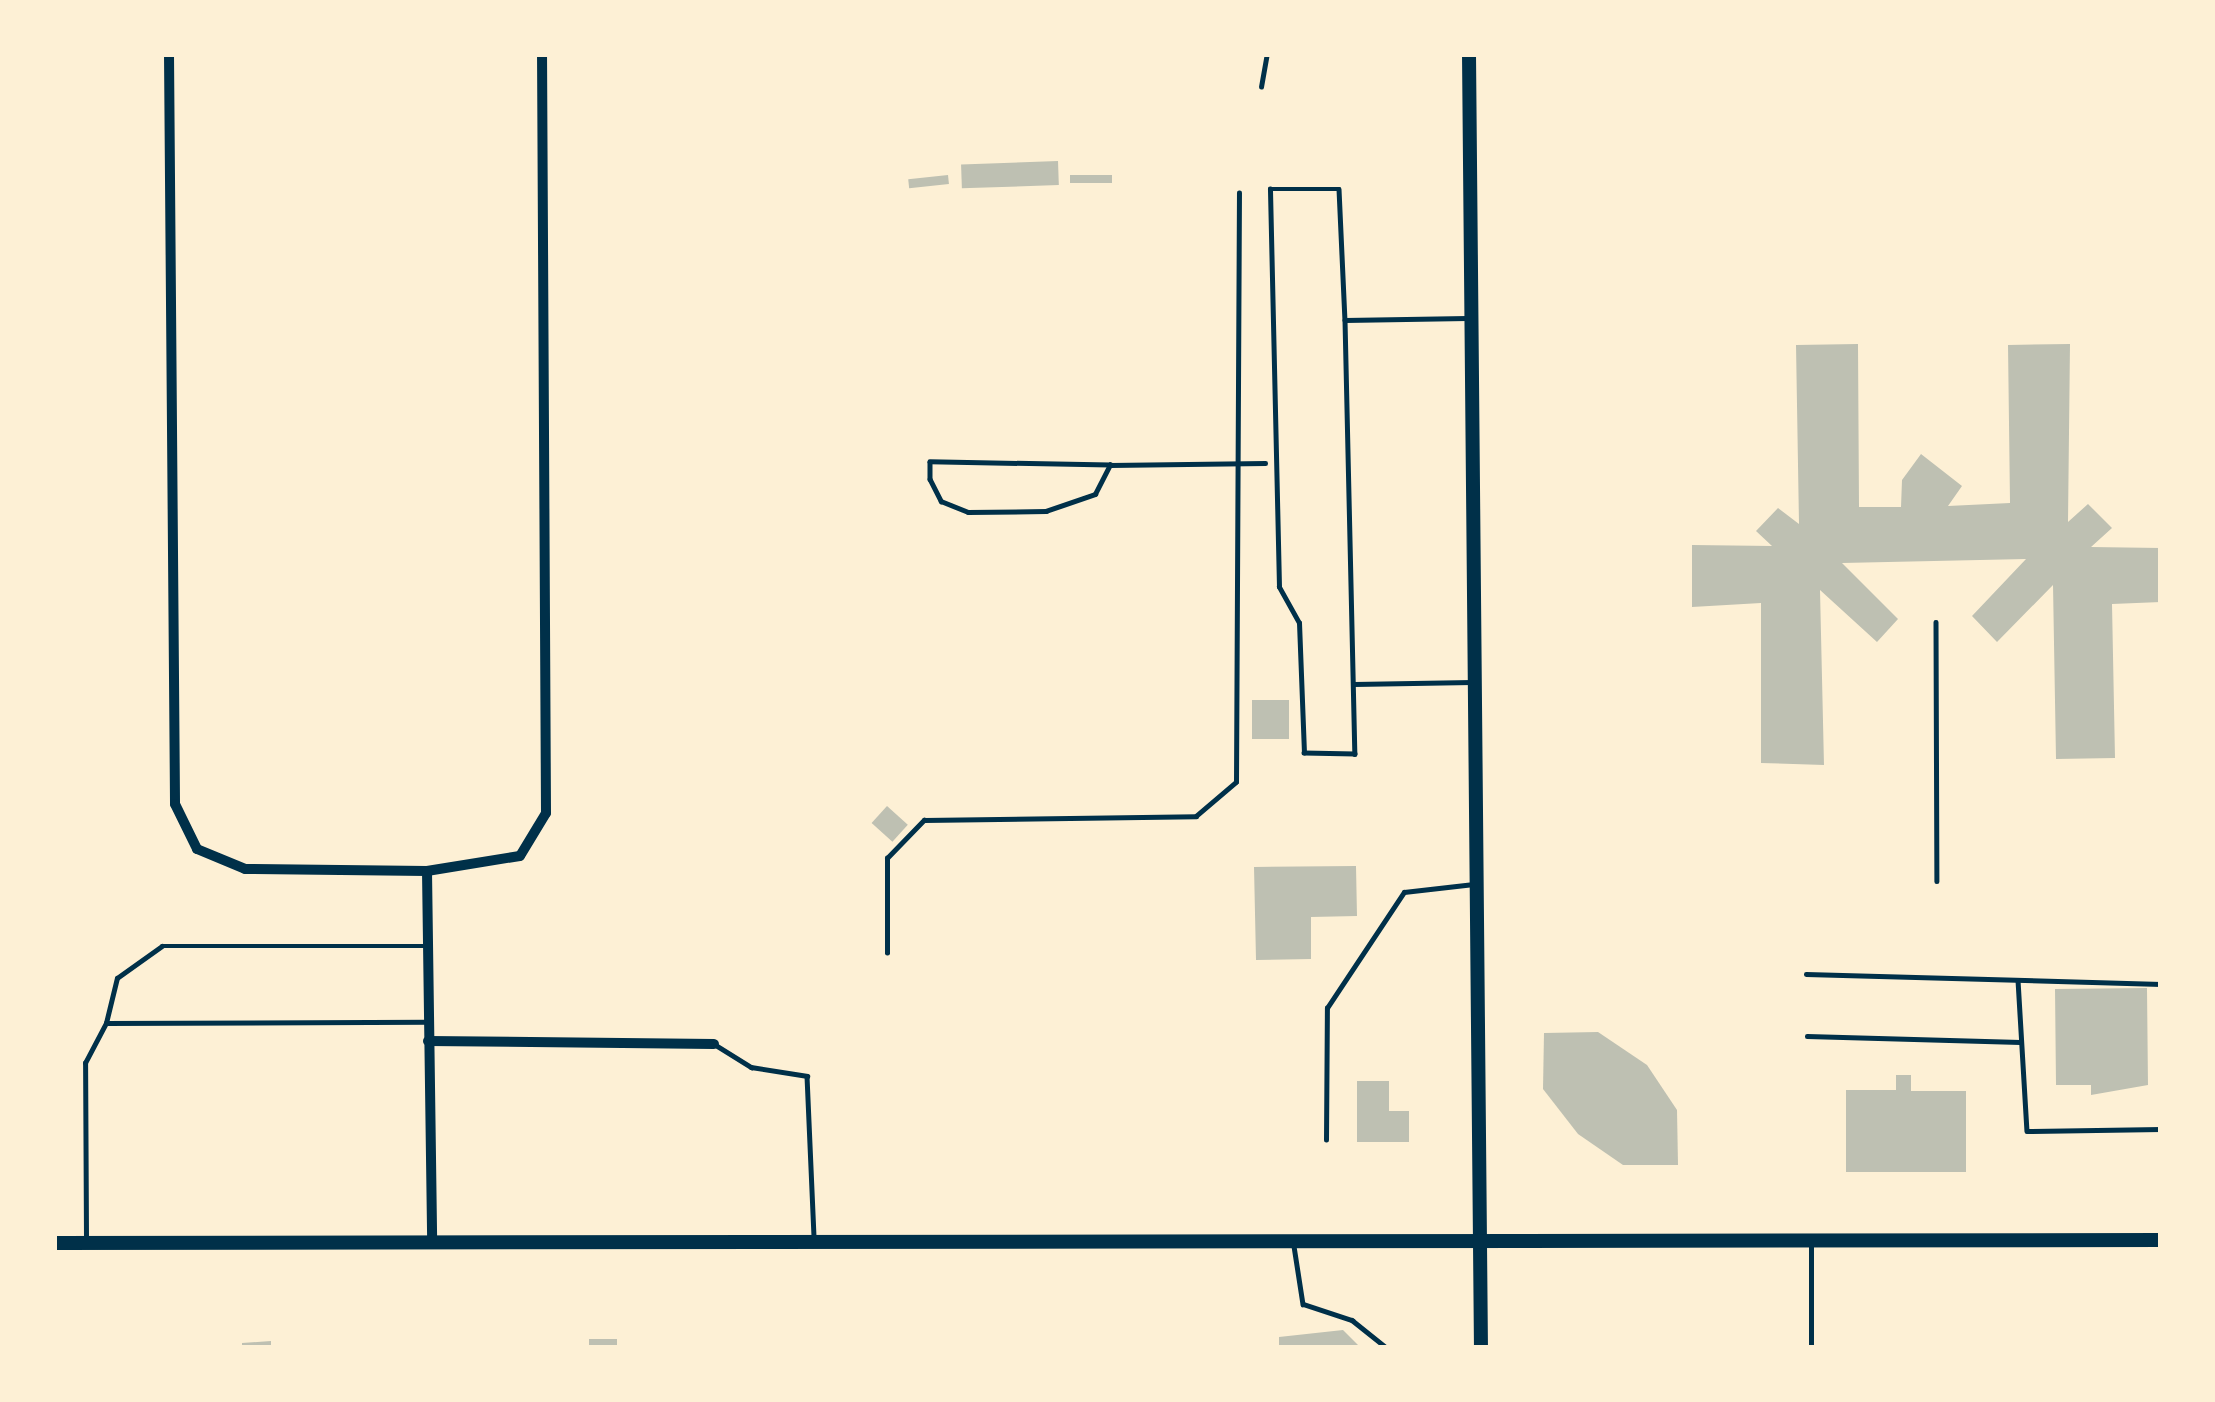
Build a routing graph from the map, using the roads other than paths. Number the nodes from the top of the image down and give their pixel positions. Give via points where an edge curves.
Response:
1 (169, 54) edge
2 (542, 54) edge
3 (1267, 54) edge
4 (1469, 54) edge
5 (1261, 87) dead end
6 (1472, 318) junction
7 (1345, 320) junction
8 (1936, 622) dead end
9 (1477, 682) junction
10 (1354, 684) junction
11 (427, 871) junction
12 (1937, 881) dead end
13 (1480, 883) junction
14 (427, 946) junction
15 (1806, 974) dead end
16 (2018, 980) junction
17 (2161, 984) edge
18 (428, 1022) junction
19 (106, 1023) junction
20 (1807, 1036) dead end
21 (428, 1041) junction
22 (2020, 1042) junction
23 (714, 1044) joint
24 (2161, 1129) edge
25 (1326, 1140) dead end
26 (432, 1239) junction
27 (1483, 1239) junction
28 (1293, 1240) junction
29 (1811, 1240) junction
30 (2161, 1240) edge
31 (86, 1242) junction
32 (54, 1243) edge
33 (814, 1243) junction
34 (1387, 1348) edge
35 (1481, 1348) edge
36 (1810, 1348) edge

1 - 11 street via 175,805 197,848 245,868
2 - 11 street via 546,813 520,856
3 - 5 lane
4 - 6 street
6 - 7 lane
6 - 9 street
7 - 10 lane
7 - 10 lane via 1340,189 1270,189 1279,587 1299,623 1304,753 1355,754
8 - 12 lane
9 - 10 lane
9 - 13 street
11 - 14 street
13 - 25 lane via 1404,892 1327,1008
13 - 27 street
14 - 18 street
14 - 19 lane via 162,946 117,978
15 - 16 lane
16 - 17 lane
16 - 22 lane
18 - 19 lane
18 - 21 street
19 - 31 lane via 85,1063
20 - 22 lane
21 - 23 street
21 - 26 street
22 - 24 lane via 2026,1131
23 - 33 lane via 751,1067 807,1076
26 - 31 street
26 - 33 street
27 - 28 street
27 - 29 street
27 - 35 street
28 - 33 street
28 - 34 lane via 1303,1304 1352,1320
29 - 30 street
29 - 36 lane
31 - 32 street

